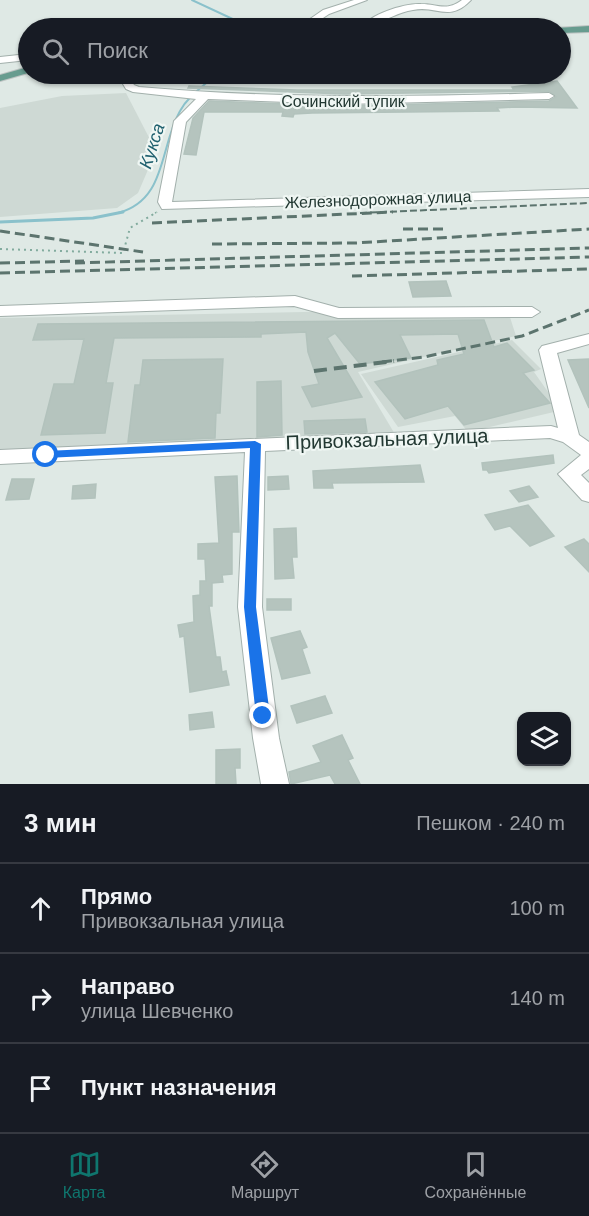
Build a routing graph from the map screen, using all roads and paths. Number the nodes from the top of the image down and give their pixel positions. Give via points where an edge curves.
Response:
1 (467, 0) edge
2 (355, 1) edge
3 (322, 2) dead end
4 (326, 12) junction
5 (317, 18) edge
6 (383, 18) edge
7 (589, 29) edge
8 (571, 30) edge
9 (18, 58) edge
10 (2, 60) edge
11 (18, 73) edge
12 (14, 74) junction
13 (0, 78) edge
14 (128, 84) edge
15 (549, 96) dead end
16 (198, 97) junction
17 (589, 193) edge
18 (167, 206) junction
19 (0, 249) edge
20 (0, 311) edge
21 (532, 312) dead end
22 (589, 339) edge
23 (570, 438) junction
24 (255, 444) junction
25 (589, 451) edge
26 (0, 457) edge
27 (589, 459) edge
28 (589, 495) edge
29 (275, 784) edge

1 - 6 street via 458,8 436,12 416,6
2 - 4 street
3 - 4 street
4 - 5 street
7 - 8 main road
9 - 10 street
10 - 12 street
11 - 12 main road
12 - 13 main road
14 - 16 street, Сочинский тупик via 137,90
15 - 16 street, Сочинский тупик via 359,101
16 - 18 street via 176,133
17 - 18 street, Железнодорожная улица
18 - 19 path via 130,228 123,253
20 - 21 street via 295,302 338,313
22 - 23 street via 548,350
23 - 24 street, Привокзальная улица via 551,432
23 - 25 street, Привокзальная улица
24 - 26 street, Привокзальная улица
24 - 29 street via 250,607
27 - 28 street via 568,474

